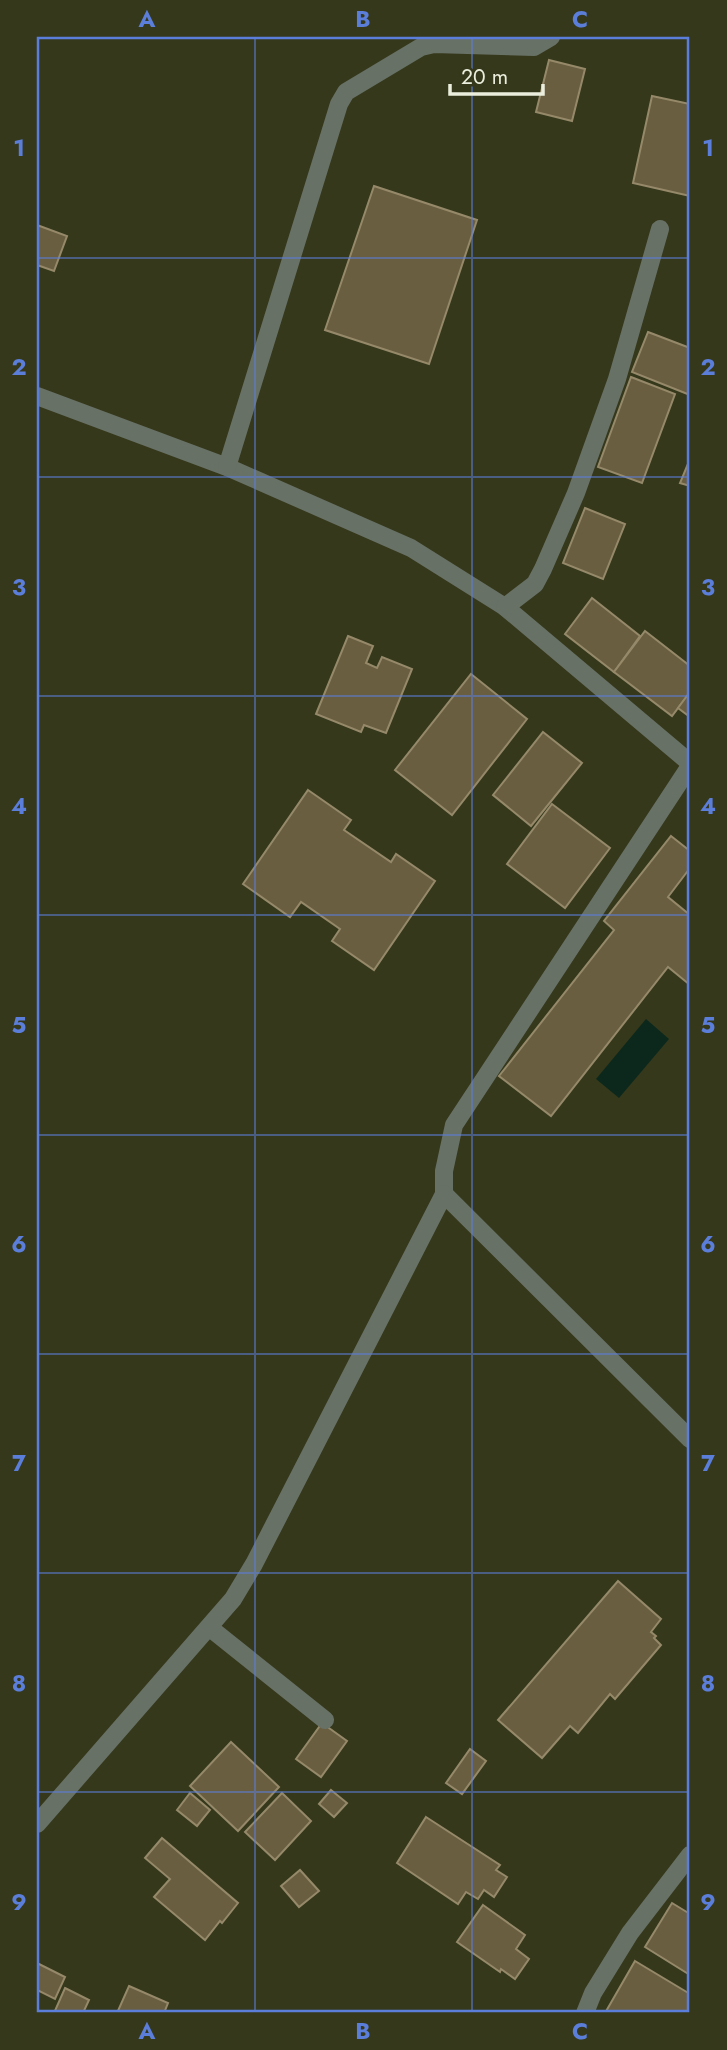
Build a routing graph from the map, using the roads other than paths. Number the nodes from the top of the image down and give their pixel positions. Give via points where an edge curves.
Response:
1 (551, 37) edge
2 (660, 229) dead end
3 (37, 396) edge
4 (227, 467) junction
5 (505, 607) junction
6 (690, 765) edge
7 (444, 1194) junction
8 (690, 1439) edge
9 (210, 1628) junction
10 (325, 1720) dead end
11 (37, 1824) edge
12 (690, 1855) edge
13 (585, 2013) edge

1 - 4 street via 534,47 421,47 346,92
2 - 5 street via 617,379 576,493 535,584
3 - 4 street
4 - 5 street via 411,548
5 - 6 street
6 - 7 street via 454,1125
7 - 8 street
7 - 9 street via 254,1564
9 - 10 street
9 - 11 street
12 - 13 street via 631,1933

